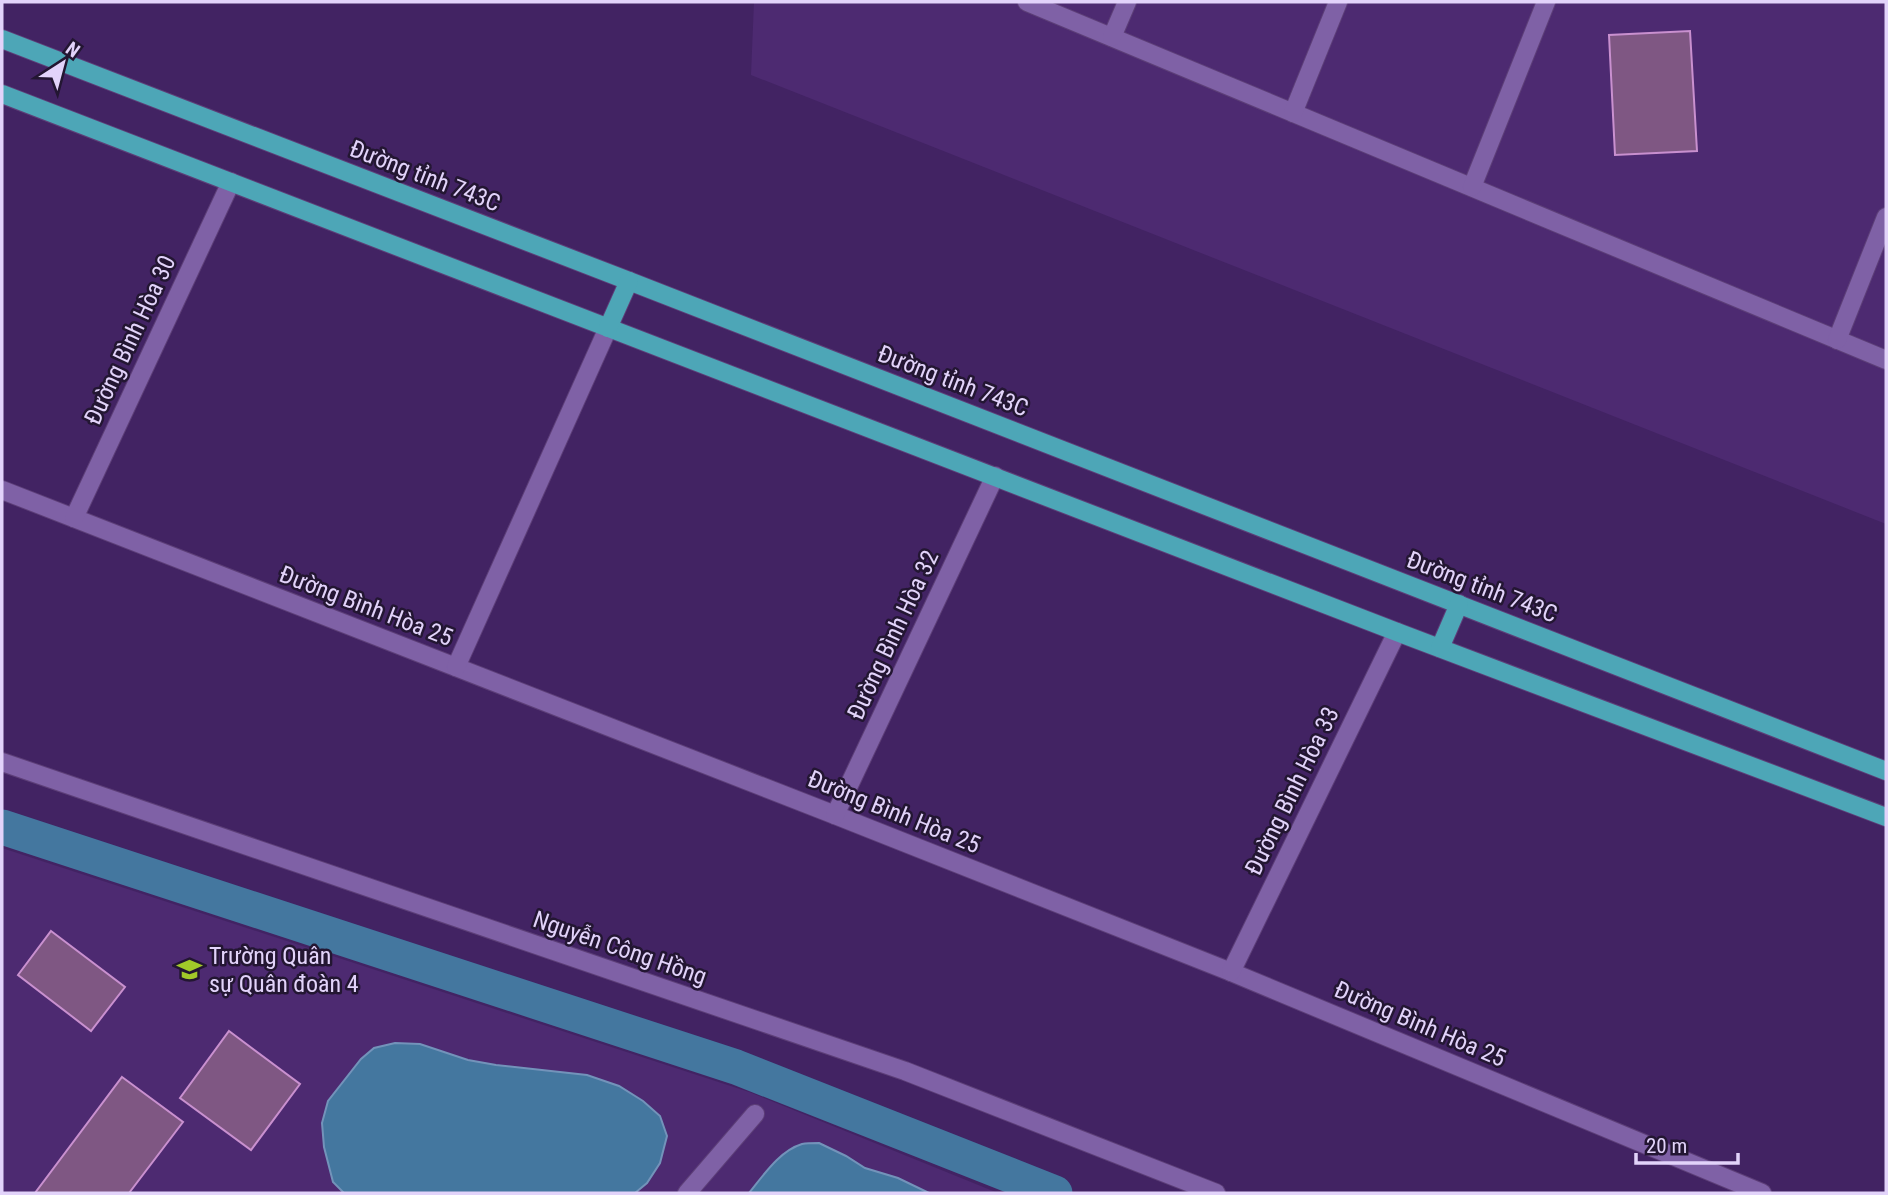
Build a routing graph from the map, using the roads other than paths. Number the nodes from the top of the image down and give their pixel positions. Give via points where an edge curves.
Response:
1 (1027, 2) edge
2 (1127, 2) edge
3 (1338, 2) edge
4 (1546, 2) edge
5 (1112, 37) junction
6 (2, 39) edge
7 (2, 94) edge
8 (1293, 113) junction
9 (230, 182) junction
10 (1472, 187) junction
11 (1886, 217) edge
12 (629, 281) junction
13 (608, 328) junction
14 (1837, 340) junction
15 (1886, 360) edge
16 (995, 477) junction
17 (2, 490) edge
18 (74, 518) junction
19 (1459, 604) junction
20 (1396, 632) junction
21 (1440, 648) junction
22 (456, 667) junction
23 (2, 762) edge
24 (1886, 771) edge
25 (835, 815) junction
26 (1886, 817) edge
27 (1231, 972) junction
28 (755, 1114) dead end
29 (687, 1193) edge
30 (1216, 1193) edge
31 (1762, 1193) edge

1 - 5 street
2 - 5 street
3 - 8 street
4 - 10 street
5 - 8 street
6 - 12 main road, Đường tỉnh 743C
7 - 9 main road
8 - 10 street
9 - 13 main road
9 - 18 street, Đường Bình Hòa 30
10 - 14 street
11 - 14 street
12 - 13 main road
12 - 19 main road, Đường tỉnh 743C
13 - 16 main road
13 - 22 street
14 - 15 street
16 - 20 main road
16 - 25 street, Đường Bình Hòa 32
17 - 18 street, Đường Bình Hòa 25
18 - 22 street, Đường Bình Hòa 25
19 - 21 main road
19 - 24 main road, Đường tỉnh 743C
20 - 21 main road
20 - 27 street, Đường Bình Hòa 33
21 - 26 main road
22 - 25 street, Đường Bình Hòa 25
23 - 30 street, Nguyễn Công Hồng via 905,1071
25 - 27 street, Đường Bình Hòa 25
27 - 31 street, Đường Bình Hòa 25
28 - 29 street

